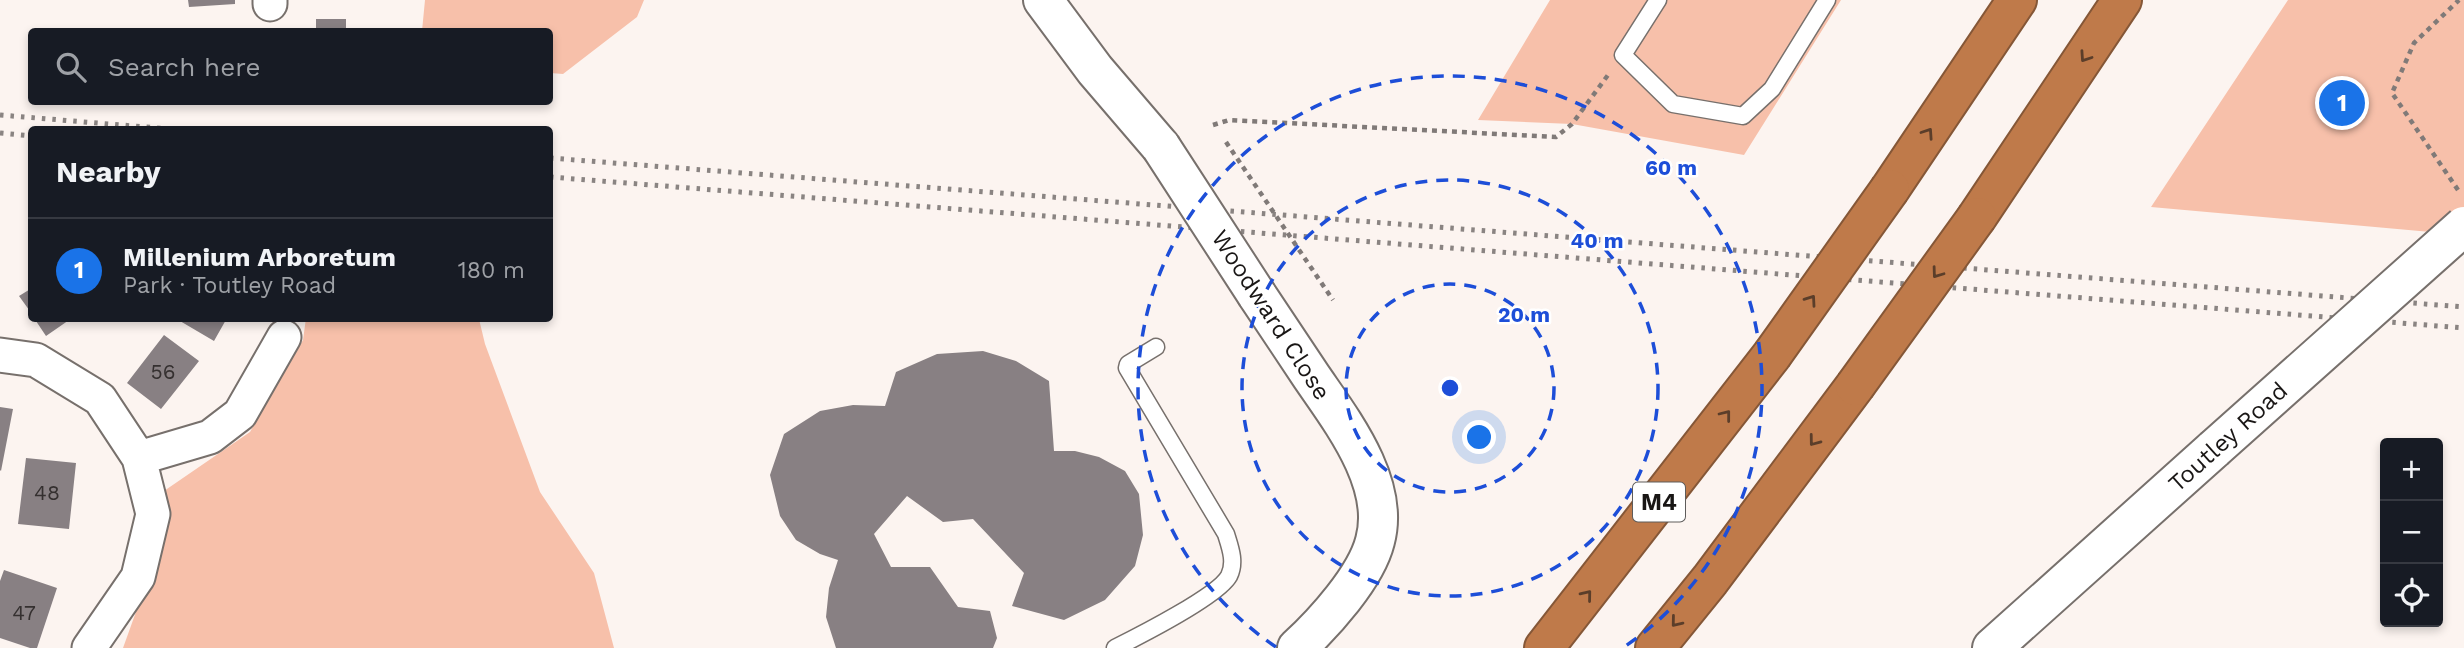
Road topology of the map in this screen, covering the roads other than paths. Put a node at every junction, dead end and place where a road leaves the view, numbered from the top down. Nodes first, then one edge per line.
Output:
1 (1043, 0) edge
2 (1658, 0) edge
3 (1827, 0) edge
4 (2017, 0) edge
5 (2122, 0) edge
6 (2464, 226) edge
7 (284, 337) dead end
8 (1156, 347) dead end
9 (0, 355) edge
10 (139, 458) junction
11 (89, 648) edge
12 (1115, 648) edge
13 (1297, 648) edge
14 (1544, 648) edge
15 (1654, 648) edge
16 (1992, 648) edge

1 - 13 street, Woodward Close, bridge
2 - 3 lane
14 -> 4 highway, M4, bridge
5 -> 15 highway, bridge
6 - 16 street, Toutley Road, bridge
7 - 10 street
8 - 12 lane
9 - 10 street
10 - 11 street

